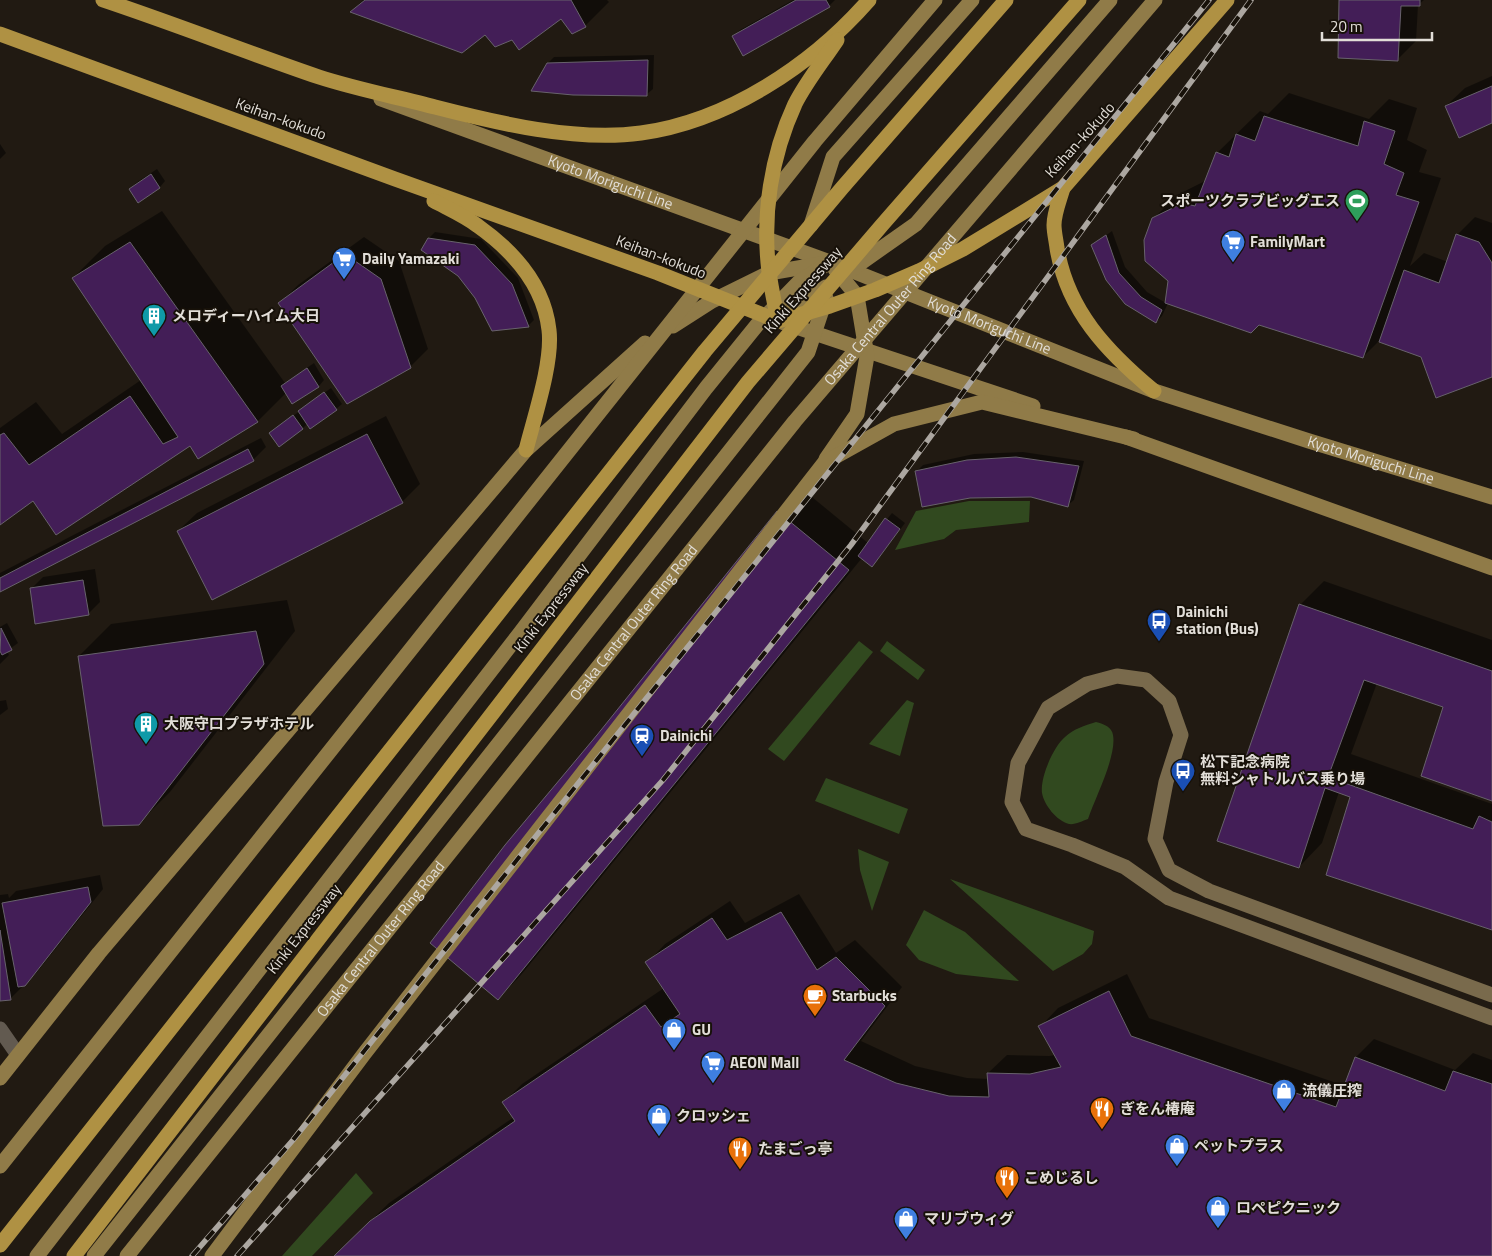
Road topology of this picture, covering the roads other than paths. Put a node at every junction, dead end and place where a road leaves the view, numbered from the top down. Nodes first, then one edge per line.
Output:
1 (103, 0) edge
2 (870, 0) edge
3 (935, 0) edge
4 (972, 0) edge
5 (1006, 0) edge
6 (1079, 0) edge
7 (1110, 0) edge
8 (1155, 0) edge
9 (1228, 0) edge
10 (848, 25) junction
11 (0, 34) edge
12 (320, 77) junction
13 (395, 179) junction
14 (1063, 188) junction
15 (766, 239) junction
16 (801, 252) junction
17 (830, 262) junction
18 (796, 268) junction
19 (769, 273) junction
20 (846, 273) junction
21 (886, 285) junction
22 (827, 286) junction
23 (787, 294) junction
24 (857, 296) junction
25 (719, 298) junction
26 (823, 308) junction
27 (773, 314) junction
28 (814, 333) junction
29 (866, 350) junction
30 (1154, 391) junction
31 (1134, 440) junction
32 (526, 450) junction
33 (824, 463) junction
34 (1492, 497) edge
35 (1492, 568) edge
36 (1492, 995) edge
37 (1492, 1018) edge
38 (0, 1028) edge
39 (18, 1055) junction
40 (0, 1078) edge
41 (0, 1166) edge
42 (0, 1245) edge
43 (37, 1256) edge
44 (74, 1256) edge
45 (94, 1256) edge
46 (126, 1256) edge
47 (212, 1256) edge

1 - 12 highway
2 - 10 highway
3 - 41 main road
4 - 16 main road
5 - 42 highway
6 - 44 highway, Kinki Expressway
7 - 20 main road
8 - 46 main road, Osaka Central Outer Ring Road
9 - 14 highway, Keihan-kokudo
10 - 12 highway
10 - 15 highway
11 - 13 highway, Keihan-kokudo
12 - 15 main road, Kyoto Moriguchi Line
13 - 25 highway, Keihan-kokudo
13 - 32 highway
14 - 21 highway, Keihan-kokudo
14 - 30 highway
15 - 16 main road, Kyoto Moriguchi Line
15 - 19 highway
16 - 17 main road, Kyoto Moriguchi Line
16 - 18 main road
17 - 18 main road
17 - 20 main road, Kyoto Moriguchi Line
17 - 22 main road
17 - 23 main road
18 - 19 main road
18 - 23 main road
19 - 25 main road
19 - 27 highway
20 - 21 main road, Kyoto Moriguchi Line
20 - 22 main road
20 - 24 main road
21 - 24 highway, Keihan-kokudo
21 - 30 main road, Kyoto Moriguchi Line
22 - 26 main road
22 - 27 main road
23 - 27 main road
24 - 26 highway, Keihan-kokudo
24 - 29 main road
25 - 27 highway, Keihan-kokudo
25 - 32 main road
26 - 27 highway, Keihan-kokudo
26 - 28 main road
27 - 28 main road
27 - 43 main road
28 - 29 main road
28 - 45 main road
29 - 31 main road
29 - 33 main road
30 - 34 main road, Kyoto Moriguchi Line
31 - 33 main road
31 - 35 main road
32 - 39 main road
33 - 47 main road
36 - 37 street
38 - 39 street
39 - 40 main road

